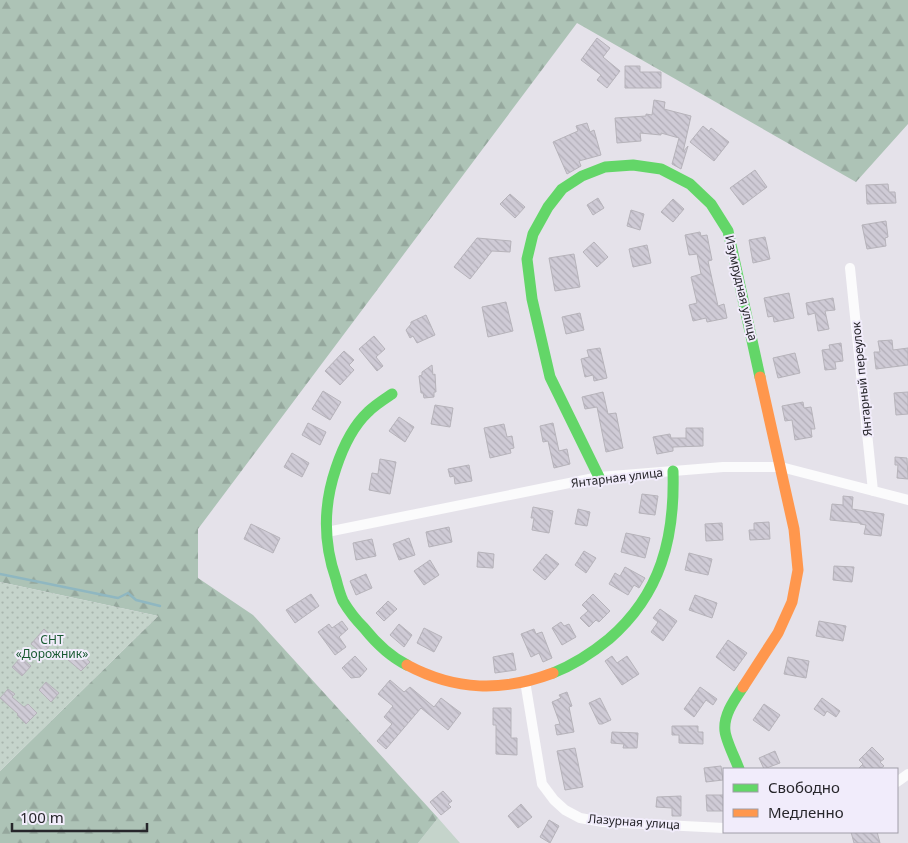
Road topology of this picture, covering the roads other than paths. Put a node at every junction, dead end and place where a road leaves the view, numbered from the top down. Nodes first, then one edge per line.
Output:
1 (850, 268) dead end
2 (392, 394) dead end
3 (780, 467) junction
4 (673, 471) junction
5 (598, 477) junction
6 (873, 491) junction
7 (908, 500) edge
8 (327, 532) junction
9 (525, 681) junction
10 (739, 768) edge
11 (723, 828) edge

1 - 6 street, Янтарный переулок
2 - 8 street
3 - 4 street, Янтарная улица
3 - 5 street, Изумрудная улица
3 - 6 street, Янтарная улица
3 - 10 street, Изумрудная улица
4 - 5 street, Янтарная улица
4 - 9 street
5 - 8 street, Янтарная улица
6 - 7 street, Янтарная улица
8 - 9 street
9 - 11 street, Лазурная улица

